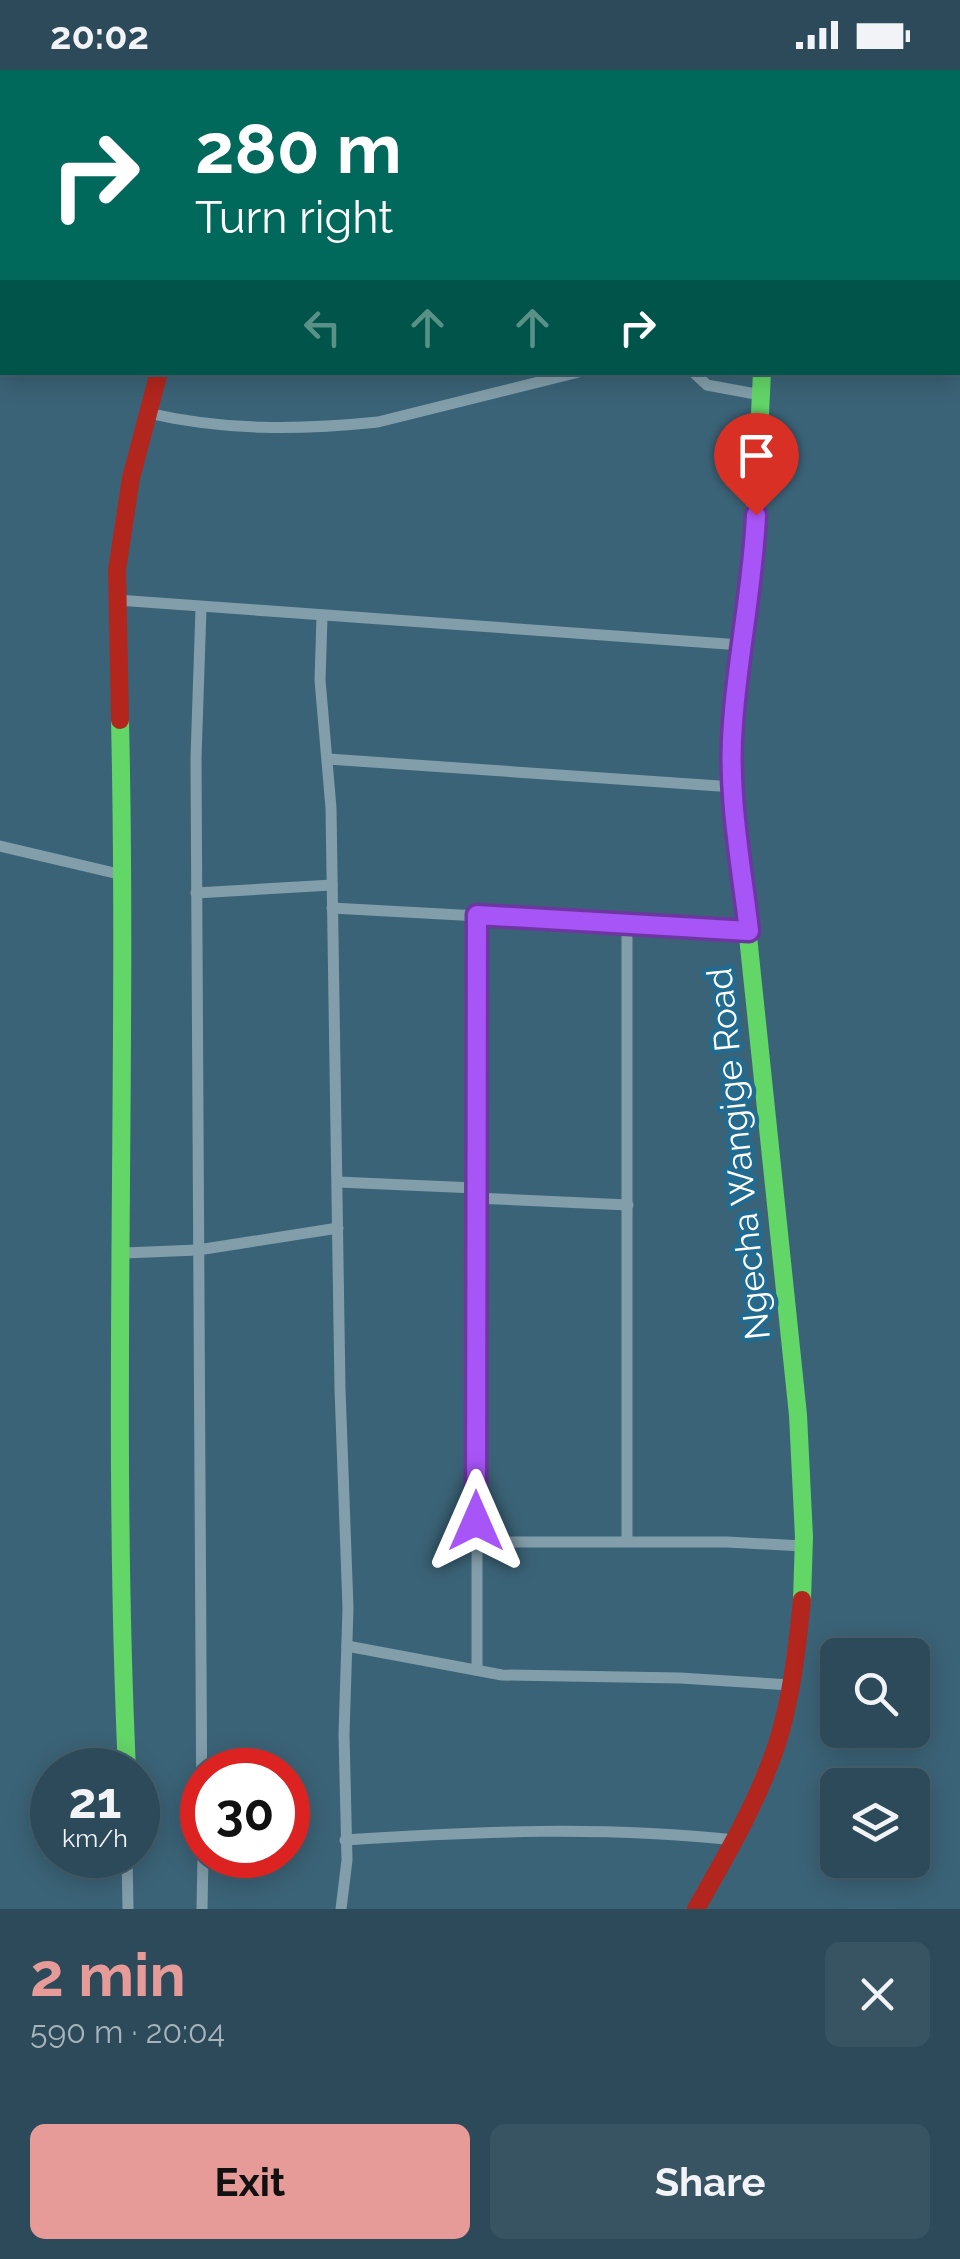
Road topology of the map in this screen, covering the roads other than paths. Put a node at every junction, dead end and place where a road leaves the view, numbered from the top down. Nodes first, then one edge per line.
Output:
1 (158, 375) edge
2 (567, 375) edge
3 (696, 375) edge
4 (762, 375) edge
5 (761, 395) junction
6 (148, 413) junction
7 (117, 600) junction
8 (200, 608) junction
9 (322, 617) junction
10 (741, 645) junction
11 (328, 759) junction
12 (734, 788) junction
13 (0, 846) edge
14 (123, 875) junction
15 (332, 885) junction
16 (196, 893) junction
17 (332, 908) junction
18 (477, 915) junction
19 (627, 924) junction
20 (749, 931) junction
21 (338, 1182) junction
22 (475, 1193) junction
23 (628, 1205) junction
24 (338, 1228) junction
25 (198, 1250) junction
26 (124, 1253) junction
27 (627, 1541) junction
28 (476, 1542) junction
29 (803, 1546) junction
30 (347, 1646) junction
31 (478, 1670) junction
32 (791, 1685) junction
33 (125, 1748) edge
34 (201, 1748) edge
35 (346, 1840) junction
36 (735, 1840) junction
37 (128, 1878) edge
38 (202, 1878) edge
39 (128, 1909) edge
40 (202, 1909) edge
41 (342, 1909) edge
42 (696, 1909) edge

1 - 6 street
2 - 6 street
3 - 5 street
4 - 5 street, Ngecha Wangige Road
5 - 10 street, Ngecha Wangige Road
6 - 7 street
7 - 8 street
7 - 14 street
8 - 9 street
8 - 16 street
9 - 10 street
9 - 11 street
10 - 12 street, Ngecha Wangige Road
11 - 12 street
11 - 15 street
12 - 20 street, Ngecha Wangige Road
13 - 14 street
14 - 26 street
15 - 16 street
15 - 17 street
16 - 25 street
17 - 18 street
17 - 21 street
18 - 19 street
18 - 22 street
19 - 20 street
19 - 23 street
20 - 29 street, Ngecha Wangige Road
21 - 22 street
21 - 24 street
22 - 23 street
22 - 28 street
23 - 27 street
24 - 25 street
24 - 30 street
25 - 26 street
25 - 34 street
26 - 33 street
27 - 28 street
27 - 29 street
28 - 31 street
29 - 32 street, Ngecha Wangige Road
30 - 31 street
30 - 35 street
31 - 32 street
32 - 36 street, Ngecha Wangige Road
35 - 36 street
35 - 41 street
36 - 42 street, Ngecha Wangige Road
37 - 39 street
38 - 40 street

